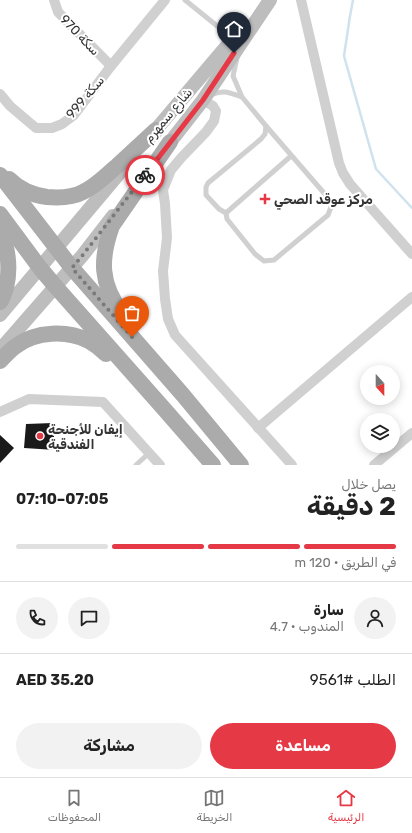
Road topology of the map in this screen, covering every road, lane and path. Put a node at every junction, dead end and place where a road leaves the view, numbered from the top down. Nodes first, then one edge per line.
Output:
1 (54, 0) edge
2 (165, 0) edge
3 (185, 0) edge
4 (265, 0) edge
5 (270, 0) edge
6 (301, 0) edge
7 (237, 41) junction
8 (111, 66) junction
9 (0, 94) edge
10 (242, 97) junction
11 (203, 100) junction
12 (266, 126) junction
13 (156, 130) junction
14 (170, 142) junction
15 (292, 156) junction
16 (0, 169) edge
17 (0, 175) edge
18 (226, 213) junction
19 (0, 214) edge
20 (0, 229) edge
21 (56, 248) junction
22 (412, 254) edge
23 (40, 268) junction
24 (72, 268) junction
25 (56, 287) junction
26 (412, 296) edge
27 (0, 302) edge
28 (0, 315) edge
29 (0, 350) edge
30 (0, 361) edge
31 (183, 395) junction
32 (165, 410) junction
33 (0, 412) edge
34 (258, 428) junction
35 (412, 433) edge
36 (149, 453) junction
37 (136, 465) edge
38 (160, 465) edge
39 (213, 465) edge
40 (241, 465) edge
41 (292, 465) edge
42 (374, 465) edge

1 - 8 street, سكة 970
2 - 8 street, سكة 999
3 - 7 lane
4 - 7 street, شارع سمهرم
5 - 7 street, شارع سمهرم
6 - 22 street
7 - 10 lane
7 - 11 street, شارع سمهرم
7 - 13 street, شارع سمهرم
8 - 9 street, سكة 999
10 - 11 lane
10 - 12 lane
11 - 14 street, شارع سمهرم
11 - 34 street
12 - 15 lane
12 - 18 lane
13 - 16 main road
13 - 21 street, شارع سمهرم
14 - 24 street, شارع سمهرم
14 - 31 main road
15 - 18 lane
15 - 18 lane
17 - 21 main road
19 - 23 main road
20 - 27 main road
21 - 23 street, شارع سمهرم
21 - 24 main road
23 - 25 main road
23 - 28 street, شارع سمهرم
24 - 25 street, شارع سمهرم
24 - 31 main road
25 - 29 street, شارع سمهرم
25 - 32 main road
26 - 34 street
30 - 32 main road
31 - 40 main road
32 - 39 main road
33 - 36 street
34 - 41 street
35 - 42 street
36 - 37 lane
36 - 38 street

